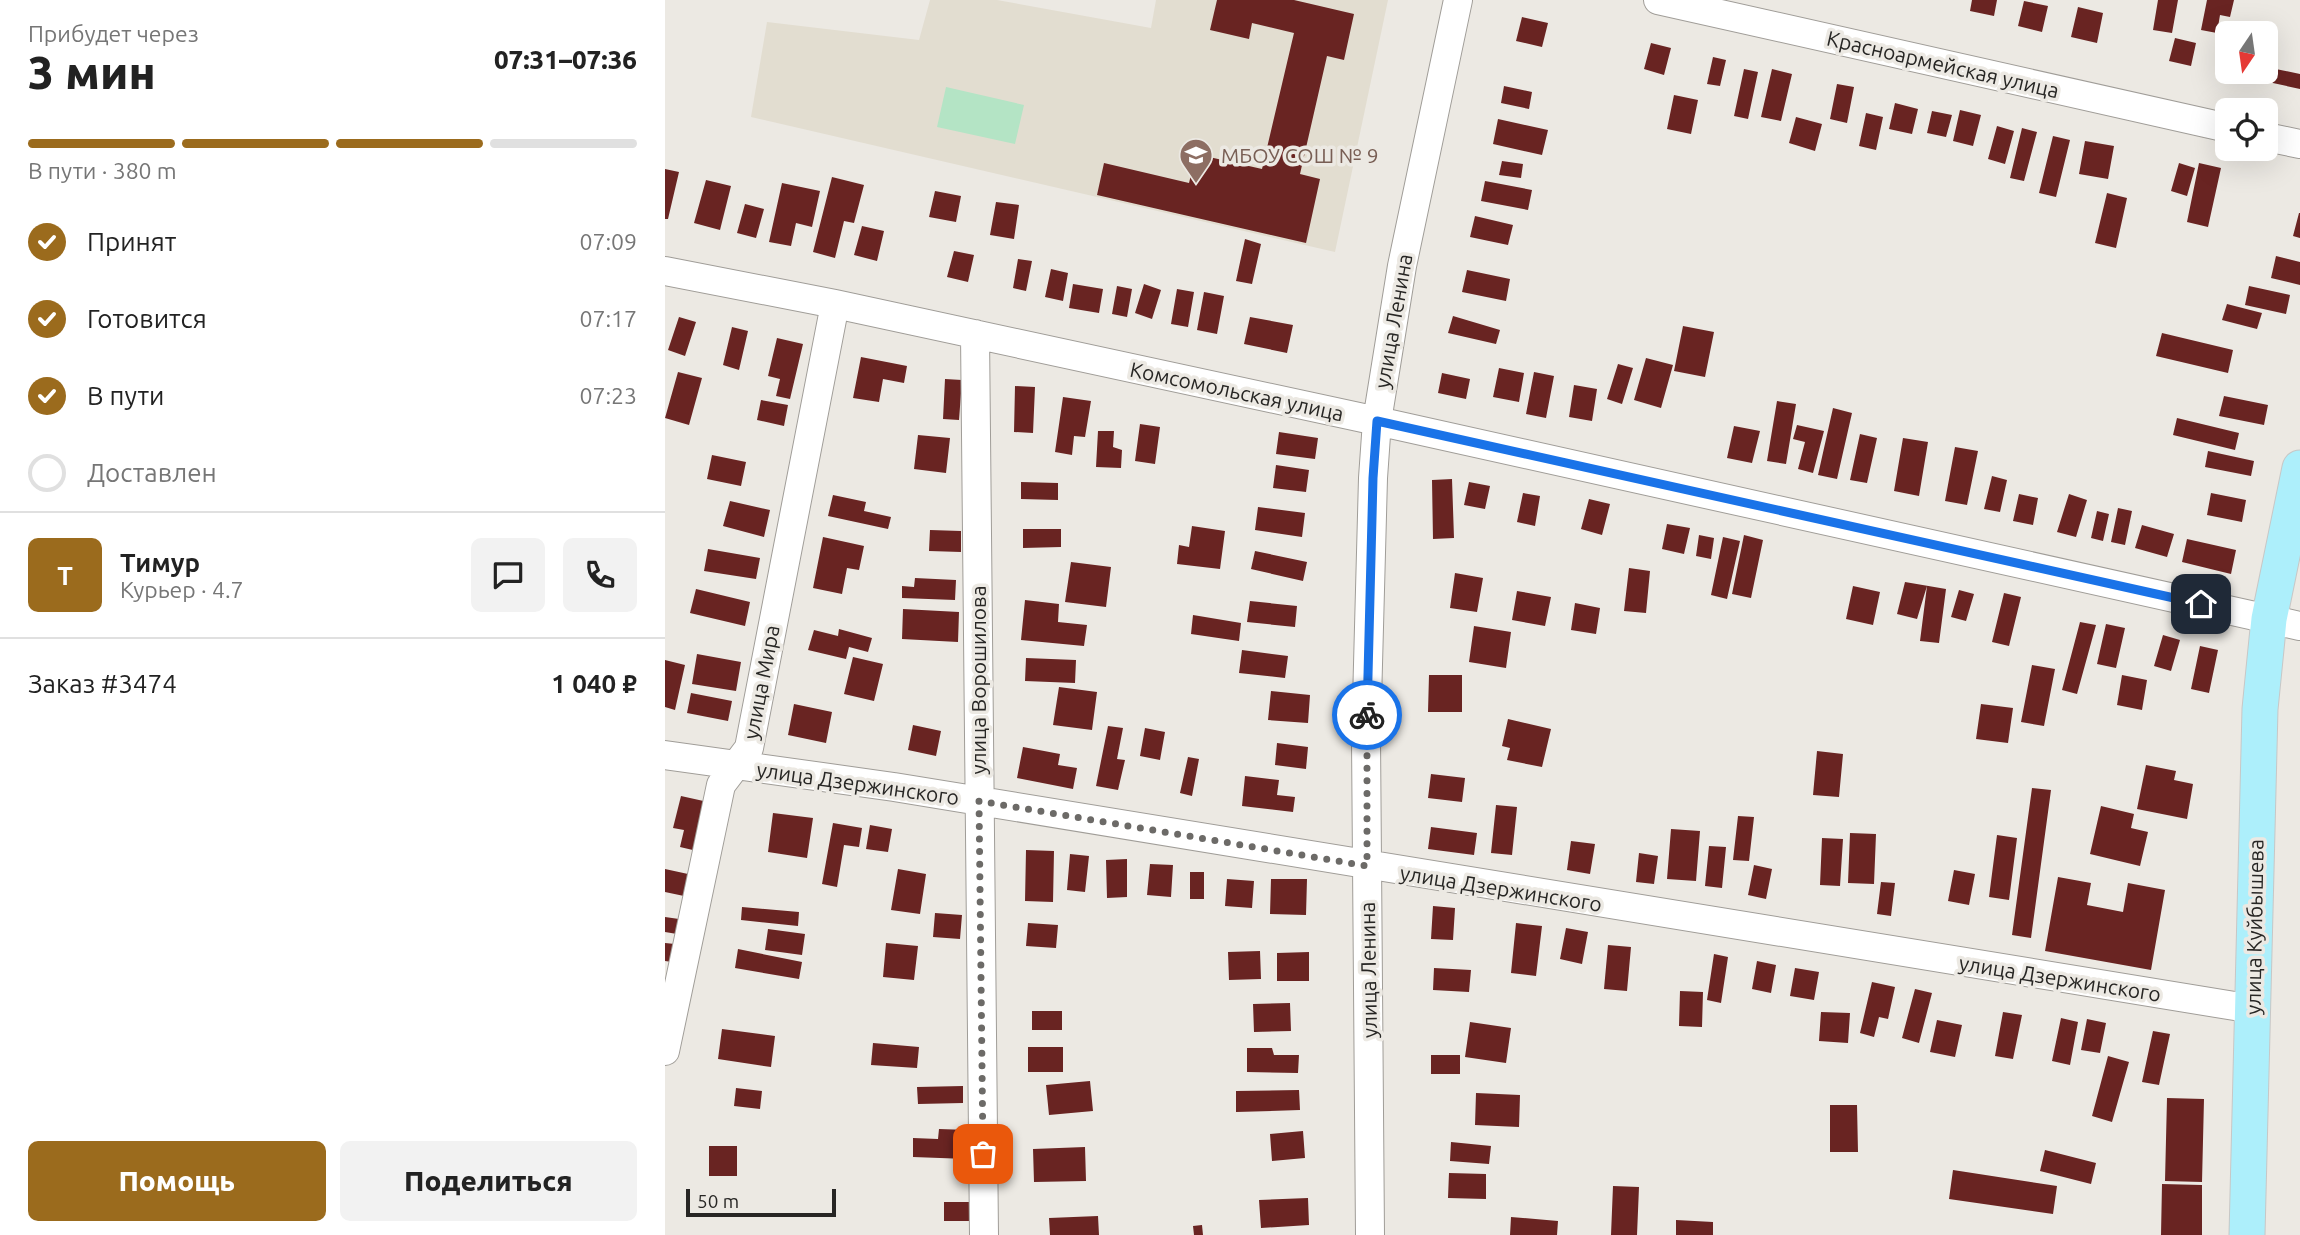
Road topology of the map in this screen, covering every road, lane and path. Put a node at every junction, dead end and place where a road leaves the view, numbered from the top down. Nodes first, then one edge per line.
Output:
1 (1458, 0) edge
2 (1658, 0) edge
3 (2215, 125) edge
4 (2278, 139) edge
5 (2300, 144) edge
6 (665, 271) edge
7 (835, 304) junction
8 (975, 334) junction
9 (1377, 421) junction
10 (2300, 468) edge
11 (2284, 622) edge
12 (665, 755) edge
13 (736, 766) junction
14 (979, 801) junction
15 (1367, 866) junction
16 (2253, 1009) junction
17 (665, 1051) edge
18 (984, 1235) edge
19 (1370, 1235) edge
20 (2247, 1235) edge

1 - 9 street, улица Ленина
2 - 3 street, Красноармейская улица
4 - 5 street
6 - 7 street, Комсомольская улица
7 - 8 street, Комсомольская улица
7 - 13 street, улица Мира
8 - 9 street, Комсомольская улица
8 - 14 street, улица Ворошилова
9 - 11 street, Комсомольская улица
9 - 15 street, улица Ленина
10 - 11 main road, улица Куйбышева
11 - 16 main road, улица Куйбышева
12 - 13 street, улица Дзержинского
13 - 14 street, улица Дзержинского
13 - 17 street, улица Мира
14 - 15 street, улица Дзержинского
14 - 18 street, улица Ворошилова
15 - 16 street, улица Дзержинского
15 - 19 street, улица Ленина
16 - 20 main road, улица Куйбышева

